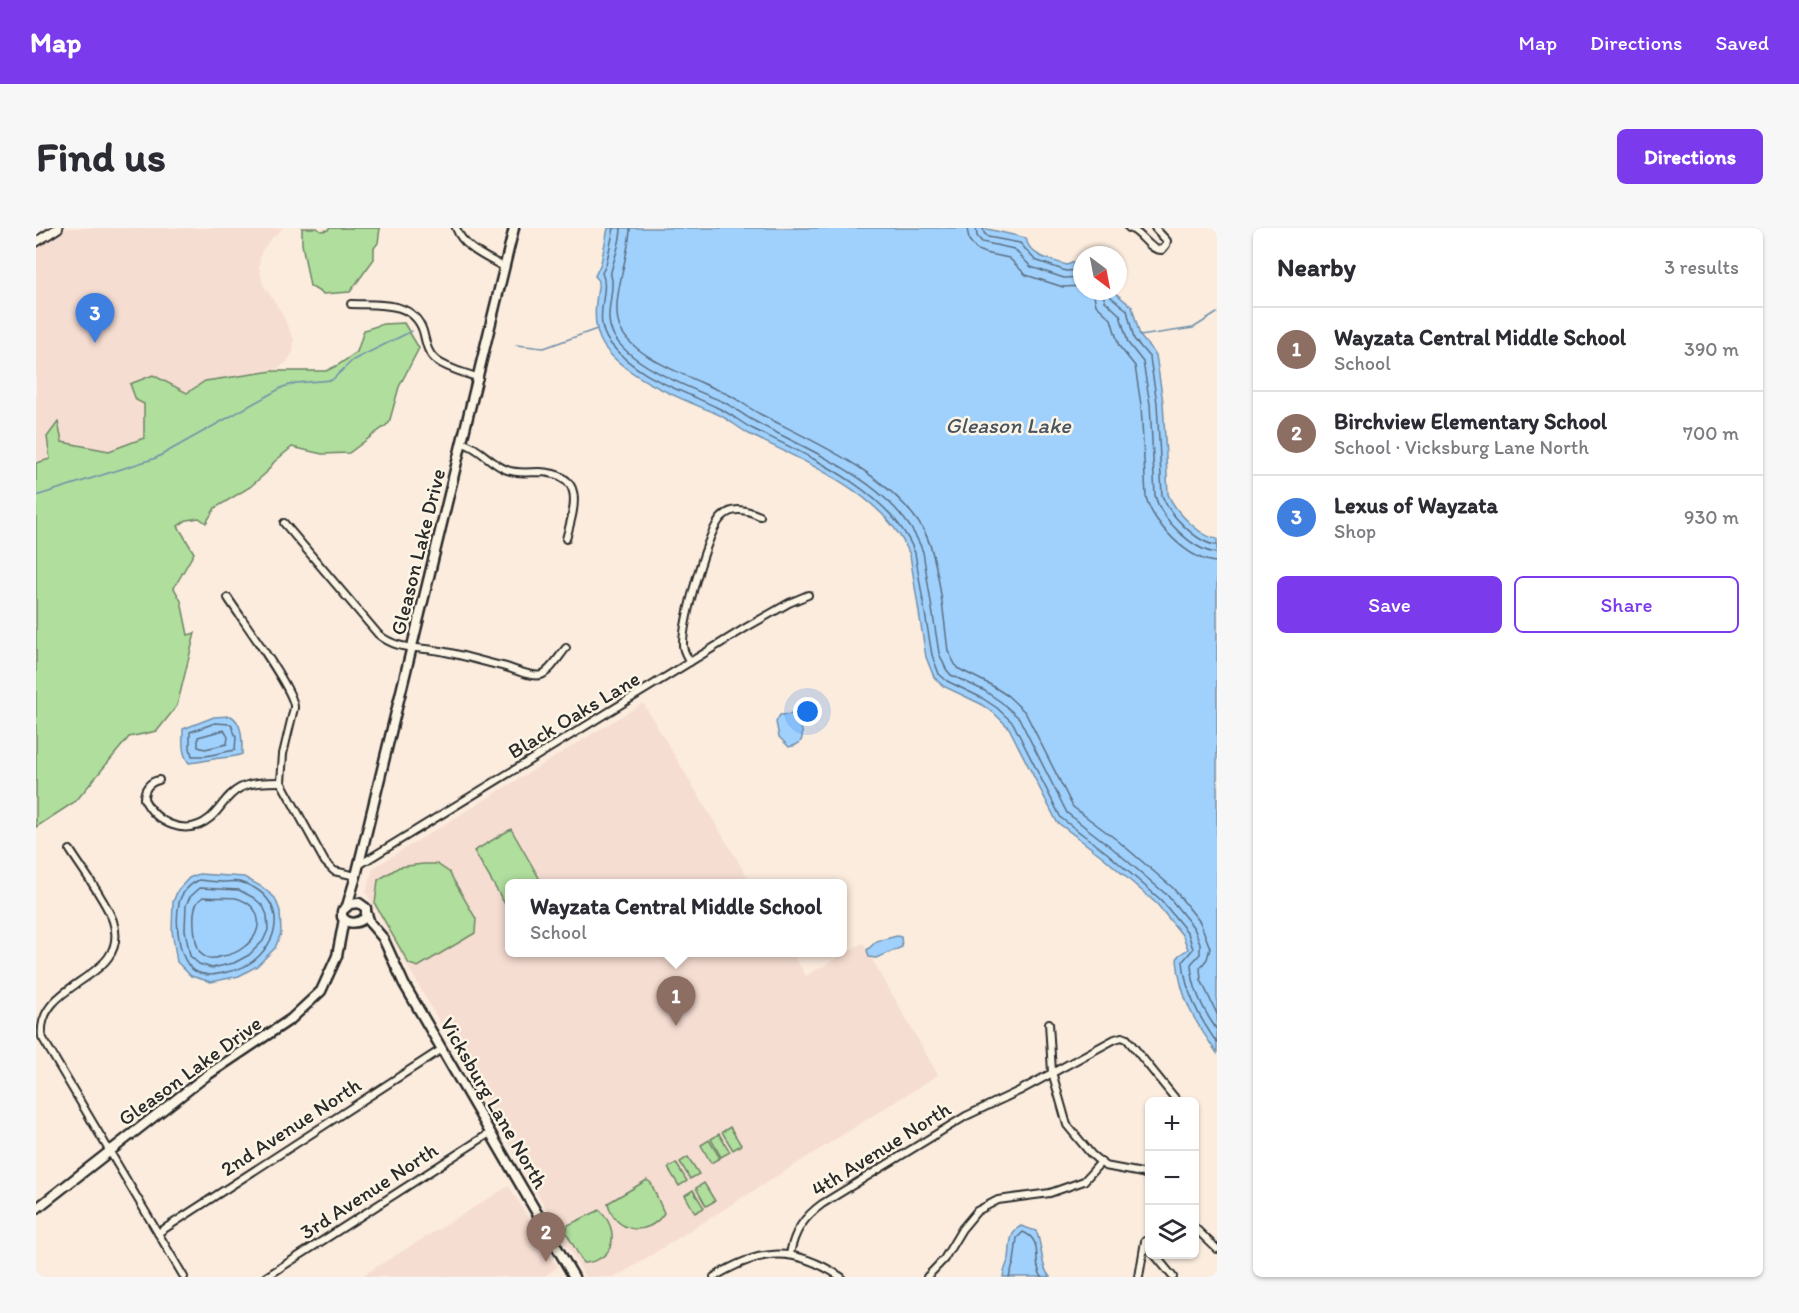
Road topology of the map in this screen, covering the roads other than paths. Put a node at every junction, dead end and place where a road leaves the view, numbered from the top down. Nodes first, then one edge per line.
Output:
1 (58, 228) edge
2 (456, 228) edge
3 (514, 228) edge
4 (1130, 228) edge
5 (1155, 228) edge
6 (36, 242) edge
7 (506, 268) junction
8 (351, 304) dead end
9 (479, 378) junction
10 (463, 443) junction
11 (760, 516) dead end
12 (284, 523) dead end
13 (566, 539) dead end
14 (808, 595) dead end
15 (228, 598) dead end
16 (566, 648) dead end
17 (412, 649) junction
18 (690, 662) junction
19 (159, 780) dead end
20 (281, 783) junction
21 (70, 850) dead end
22 (358, 866) junction
23 (355, 880) junction
24 (358, 903) junction
25 (347, 906) junction
26 (364, 918) junction
27 (347, 921) junction
28 (1049, 1023) dead end
29 (39, 1035) edge
30 (442, 1049) junction
31 (1053, 1072) junction
32 (1175, 1097) edge
33 (490, 1133) junction
34 (109, 1152) junction
35 (1101, 1162) junction
36 (1145, 1174) edge
37 (36, 1209) edge
38 (1199, 1232) edge
39 (158, 1233) junction
40 (1145, 1241) edge
41 (1217, 1249) edge
42 (790, 1254) junction
43 (1158, 1259) edge
44 (184, 1277) edge
45 (266, 1277) edge
46 (574, 1277) edge
47 (714, 1277) edge
48 (841, 1277) edge
49 (927, 1277) edge
50 (1139, 1277) edge
51 (1173, 1277) edge

1 - 6 street
2 - 7 street
3 - 7 main road, Gleason Lake Drive
4 - 5 street
7 - 9 main road, Gleason Lake Drive
8 - 9 street
9 - 10 main road, Gleason Lake Drive
10 - 13 street
10 - 17 main road, Gleason Lake Drive
11 - 18 street
12 - 17 street
14 - 18 street, Black Oaks Lane
15 - 20 street
16 - 17 street
17 - 22 main road, Gleason Lake Drive
18 - 22 street, Black Oaks Lane
19 - 20 street
20 - 23 street
21 - 29 street
22 - 23 main road, Gleason Lake Drive
23 - 24 main road, Gleason Lake Drive
23 - 25 main road, Gleason Lake Drive
24 - 25 main road
24 - 26 main road, Vicksburg Lane North
25 - 27 main road, Gleason Lake Drive
26 - 27 main road
26 - 30 main road, Vicksburg Lane North
27 - 34 main road, Gleason Lake Drive
28 - 31 street
29 - 34 street
30 - 33 main road, Vicksburg Lane North
30 - 39 street, 2nd Avenue North
31 - 32 street, 4th Avenue North
31 - 35 street
31 - 42 street, 4th Avenue North
33 - 45 street, 3rd Avenue North
33 - 46 main road, Vicksburg Lane North
34 - 37 main road, Gleason Lake Drive
34 - 39 street
35 - 36 street
35 - 49 street
38 - 41 street
39 - 44 street
40 - 50 street
42 - 47 street
42 - 48 street
43 - 51 street

